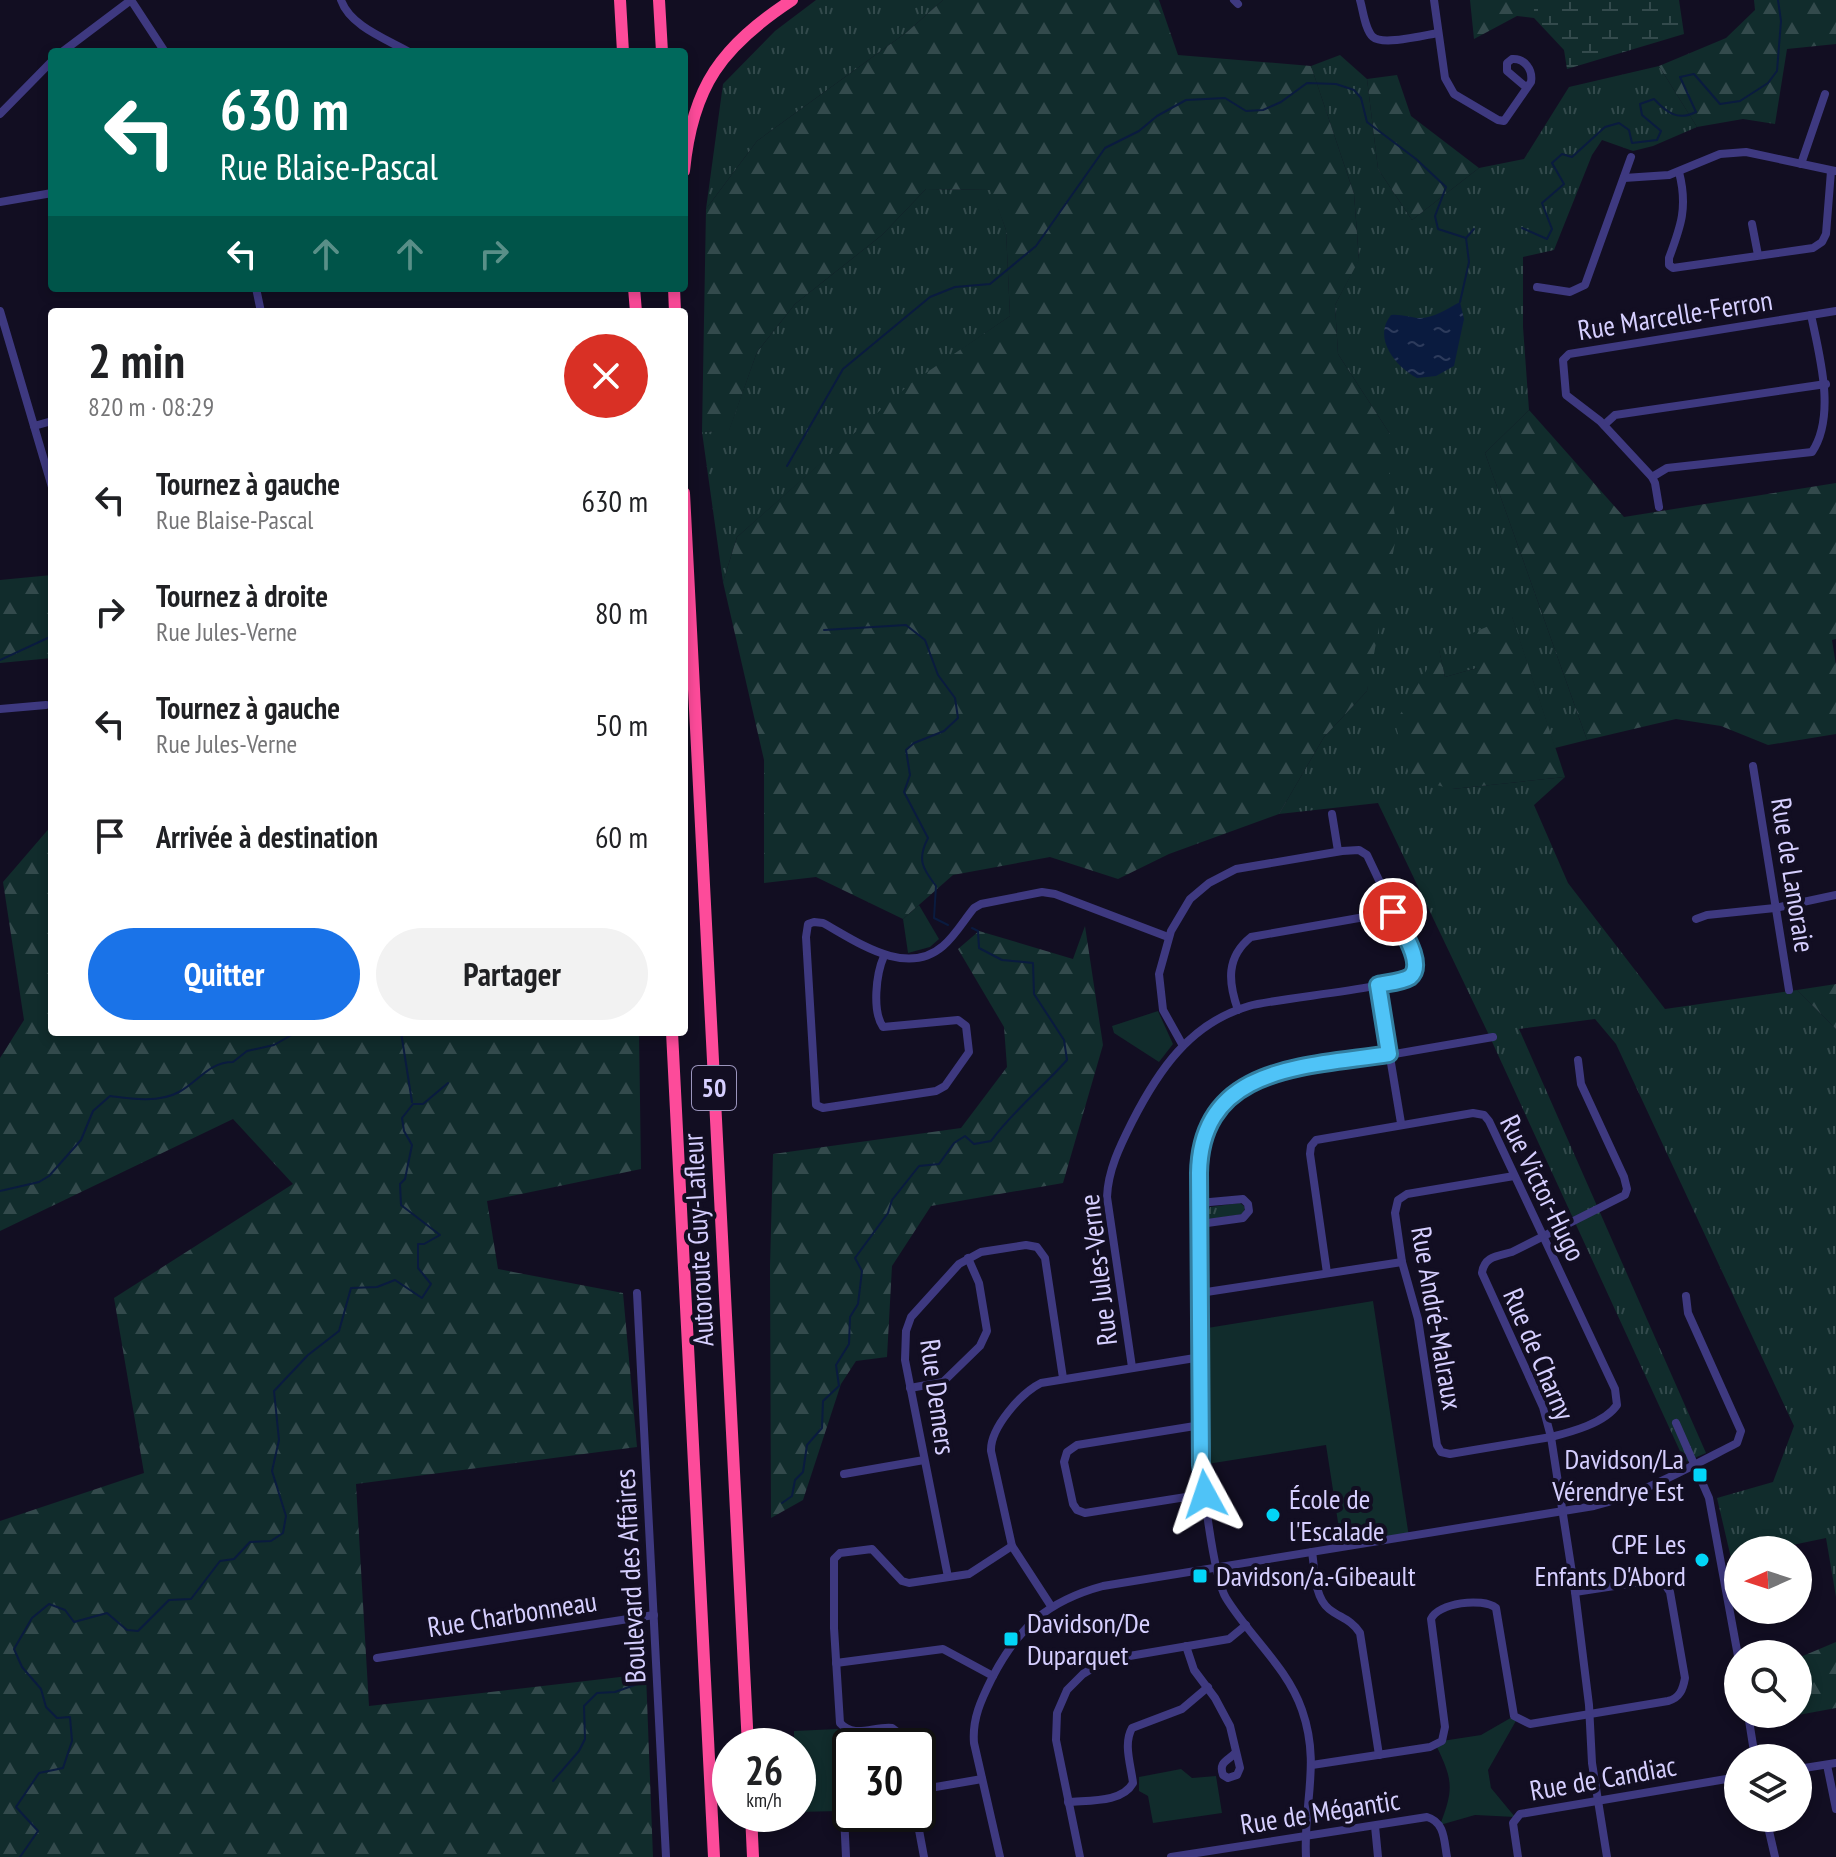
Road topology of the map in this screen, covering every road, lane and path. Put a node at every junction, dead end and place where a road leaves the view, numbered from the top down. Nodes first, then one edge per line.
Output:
1 (131, 0) edge
2 (341, 0) edge
3 (620, 0) edge
4 (659, 0) edge
5 (792, 0) edge
6 (1360, 0) edge
7 (1434, 0) edge
8 (1438, 33) junction
9 (67, 48) edge
10 (162, 48) edge
11 (402, 48) edge
12 (623, 48) edge
13 (662, 48) edge
14 (48, 65) edge
15 (1527, 88) dead end
16 (1825, 94) dead end
17 (0, 114) edge
18 (688, 149) edge
19 (1631, 157) dead end
20 (1801, 164) junction
21 (1833, 171) edge
22 (1679, 172) junction
23 (1624, 178) junction
24 (48, 194) edge
25 (0, 202) edge
26 (1752, 224) dead end
27 (1758, 255) junction
28 (1537, 287) dead end
29 (0, 311) edge
30 (1836, 311) edge
31 (1811, 315) junction
32 (1826, 384) junction
33 (48, 422) edge
34 (1604, 425) junction
35 (34, 426) junction
36 (48, 473) edge
37 (1652, 477) junction
38 (1659, 507) dead end
39 (688, 571) edge
40 (46, 705) dead end
41 (0, 709) edge
42 (1753, 766) dead end
43 (1332, 814) dead end
44 (1338, 851) junction
45 (1836, 895) edge
46 (1775, 908) junction
47 (1393, 912) junction
48 (1696, 919) dead end
49 (1168, 937) junction
50 (884, 956) junction
51 (1378, 985) junction
52 (1789, 990) dead end
53 (1238, 1010) junction
54 (672, 1036) edge
55 (1493, 1037) dead end
56 (1182, 1044) junction
57 (1389, 1054) junction
58 (1578, 1060) dead end
59 (1401, 1123) junction
60 (1514, 1176) junction
61 (1199, 1203) junction
62 (1200, 1224) junction
63 (1543, 1237) junction
64 (968, 1258) junction
65 (1402, 1262) junction
66 (1327, 1273) junction
67 (637, 1293) dead end
68 (1200, 1293) junction
69 (1686, 1296) dead end
70 (1201, 1357) junction
71 (1132, 1367) junction
72 (1063, 1378) junction
73 (910, 1388) junction
74 (1676, 1423) dead end
75 (1201, 1425) junction
76 (1551, 1437) junction
77 (924, 1460) junction
78 (1695, 1465) junction
79 (844, 1474) dead end
80 (1205, 1494) junction
81 (1564, 1512) junction
82 (1012, 1546) junction
83 (1312, 1552) junction
84 (1217, 1567) junction
85 (948, 1577) junction
86 (1575, 1592) junction
87 (1051, 1606) junction
88 (654, 1615) junction
89 (1246, 1625) junction
90 (1735, 1640) edge
91 (1186, 1646) junction
92 (377, 1658) dead end
93 (836, 1663) junction
94 (993, 1676) junction
95 (1208, 1687) junction
96 (1589, 1715) junction
97 (747, 1728) edge
98 (846, 1728) edge
99 (1236, 1752) dead end
100 (1379, 1755) junction
101 (1831, 1764) edge
102 (1312, 1765) junction
103 (982, 1779) junction
104 (1724, 1779) edge
105 (936, 1787) edge
106 (1598, 1800) junction
107 (1068, 1802) junction
108 (1836, 1809) edge
109 (1375, 1826) junction
110 (752, 1832) edge
111 (845, 1832) edge
112 (919, 1832) edge
113 (1769, 1832) edge
114 (1306, 1835) junction
115 (1223, 1854) edge
116 (666, 1857) edge
117 (712, 1857) edge
118 (755, 1857) edge
119 (846, 1857) edge
120 (924, 1857) edge
121 (1000, 1857) edge
122 (1080, 1857) edge
123 (1171, 1857) edge
124 (1306, 1857) edge
125 (1378, 1857) edge
126 (1447, 1857) edge
127 (1518, 1857) edge
128 (1607, 1857) edge
129 (1775, 1857) edge

1 - 9 street
1 - 10 street
2 - 11 street
3 - 12 highway
4 - 13 highway
5 - 18 highway
6 - 8 street
7 - 8 street
8 - 15 street
14 - 17 street
16 - 20 street
19 - 23 street
20 - 21 street
20 - 22 street
21 - 27 street
22 - 23 street
22 - 27 street
23 - 28 street
24 - 25 street
26 - 27 street
29 - 35 street
30 - 31 street, Rue Marcelle-Ferron
31 - 32 street
31 - 34 street, Rue Marcelle-Ferron
32 - 34 street
32 - 37 street
33 - 35 street
34 - 37 street, Rue Marcelle-Ferron
35 - 36 street
37 - 38 street, Rue Marcelle-Ferron
39 - 97 highway, Autoroute Guy-Lafleur / 50
40 - 41 street
42 - 46 street, Rue de Lanoraie
43 - 44 street
44 - 47 street, Rue Jules-Verne
44 - 49 street
45 - 46 street
46 - 48 street
46 - 52 street, Rue de Lanoraie
47 - 51 street, Rue Jules-Verne
47 - 53 street
49 - 50 street
49 - 56 street
50 - 50 street
51 - 53 street, Rue Jules-Verne
51 - 57 street
53 - 56 street, Rue Jules-Verne
54 - 117 highway, Autoroute Guy-Lafleur / 50
55 - 57 street
56 - 71 street, Rue Jules-Verne
57 - 59 street
57 - 61 street
58 - 63 street, Rue de Charny
59 - 60 street, Rue Victor-Hugo
59 - 66 street, Rue Victor-Hugo
60 - 63 street, Rue Victor-Hugo
60 - 65 street, Rue André-Malraux
61 - 62 street
61 - 62 street
62 - 68 street
63 - 76 street, Rue de Charny
63 - 76 street, Rue Victor-Hugo
64 - 72 street, Rue Demers
64 - 73 street, Rue Demers
64 - 73 street
65 - 66 street
65 - 76 street, Rue André-Malraux
66 - 68 street
67 - 88 street, Boulevard des Affaires
68 - 70 street
69 - 78 street
70 - 71 street
70 - 75 street
71 - 72 street
72 - 82 street
73 - 77 street, Rue Demers
74 - 78 street
75 - 80 street
75 - 80 street
76 - 81 street, Rue de Charny
77 - 79 street
77 - 85 street, Rue Demers
78 - 81 street
78 - 90 street
80 - 84 street
81 - 83 street
81 - 86 street, Rue de Charny
82 - 85 street
82 - 87 street
83 - 84 street
83 - 100 street
84 - 87 street
84 - 89 street
85 - 93 street
86 - 96 street, Rue de Charny
86 - 96 street
87 - 94 street
88 - 92 street, Rue Charbonneau
88 - 116 street, Boulevard des Affaires
89 - 91 street
89 - 102 street
91 - 95 street
91 - 107 street
93 - 94 street
93 - 98 street
94 - 103 street
95 - 99 street
95 - 107 street
96 - 100 street
96 - 106 street, Rue de Charny
100 - 102 street
101 - 108 street
102 - 114 street
103 - 105 street
103 - 121 street
104 - 106 street, Rue de Candiac
106 - 127 street, Rue de Candiac
106 - 128 street, Rue de Charny
107 - 122 street
109 - 114 street, Rue de Mégantic
109 - 125 street
109 - 126 street, Rue de Mégantic
110 - 118 highway
111 - 119 street
112 - 120 street
113 - 129 street
114 - 115 street, Rue de Mégantic
114 - 124 street
115 - 123 street, Rue de Mégantic

